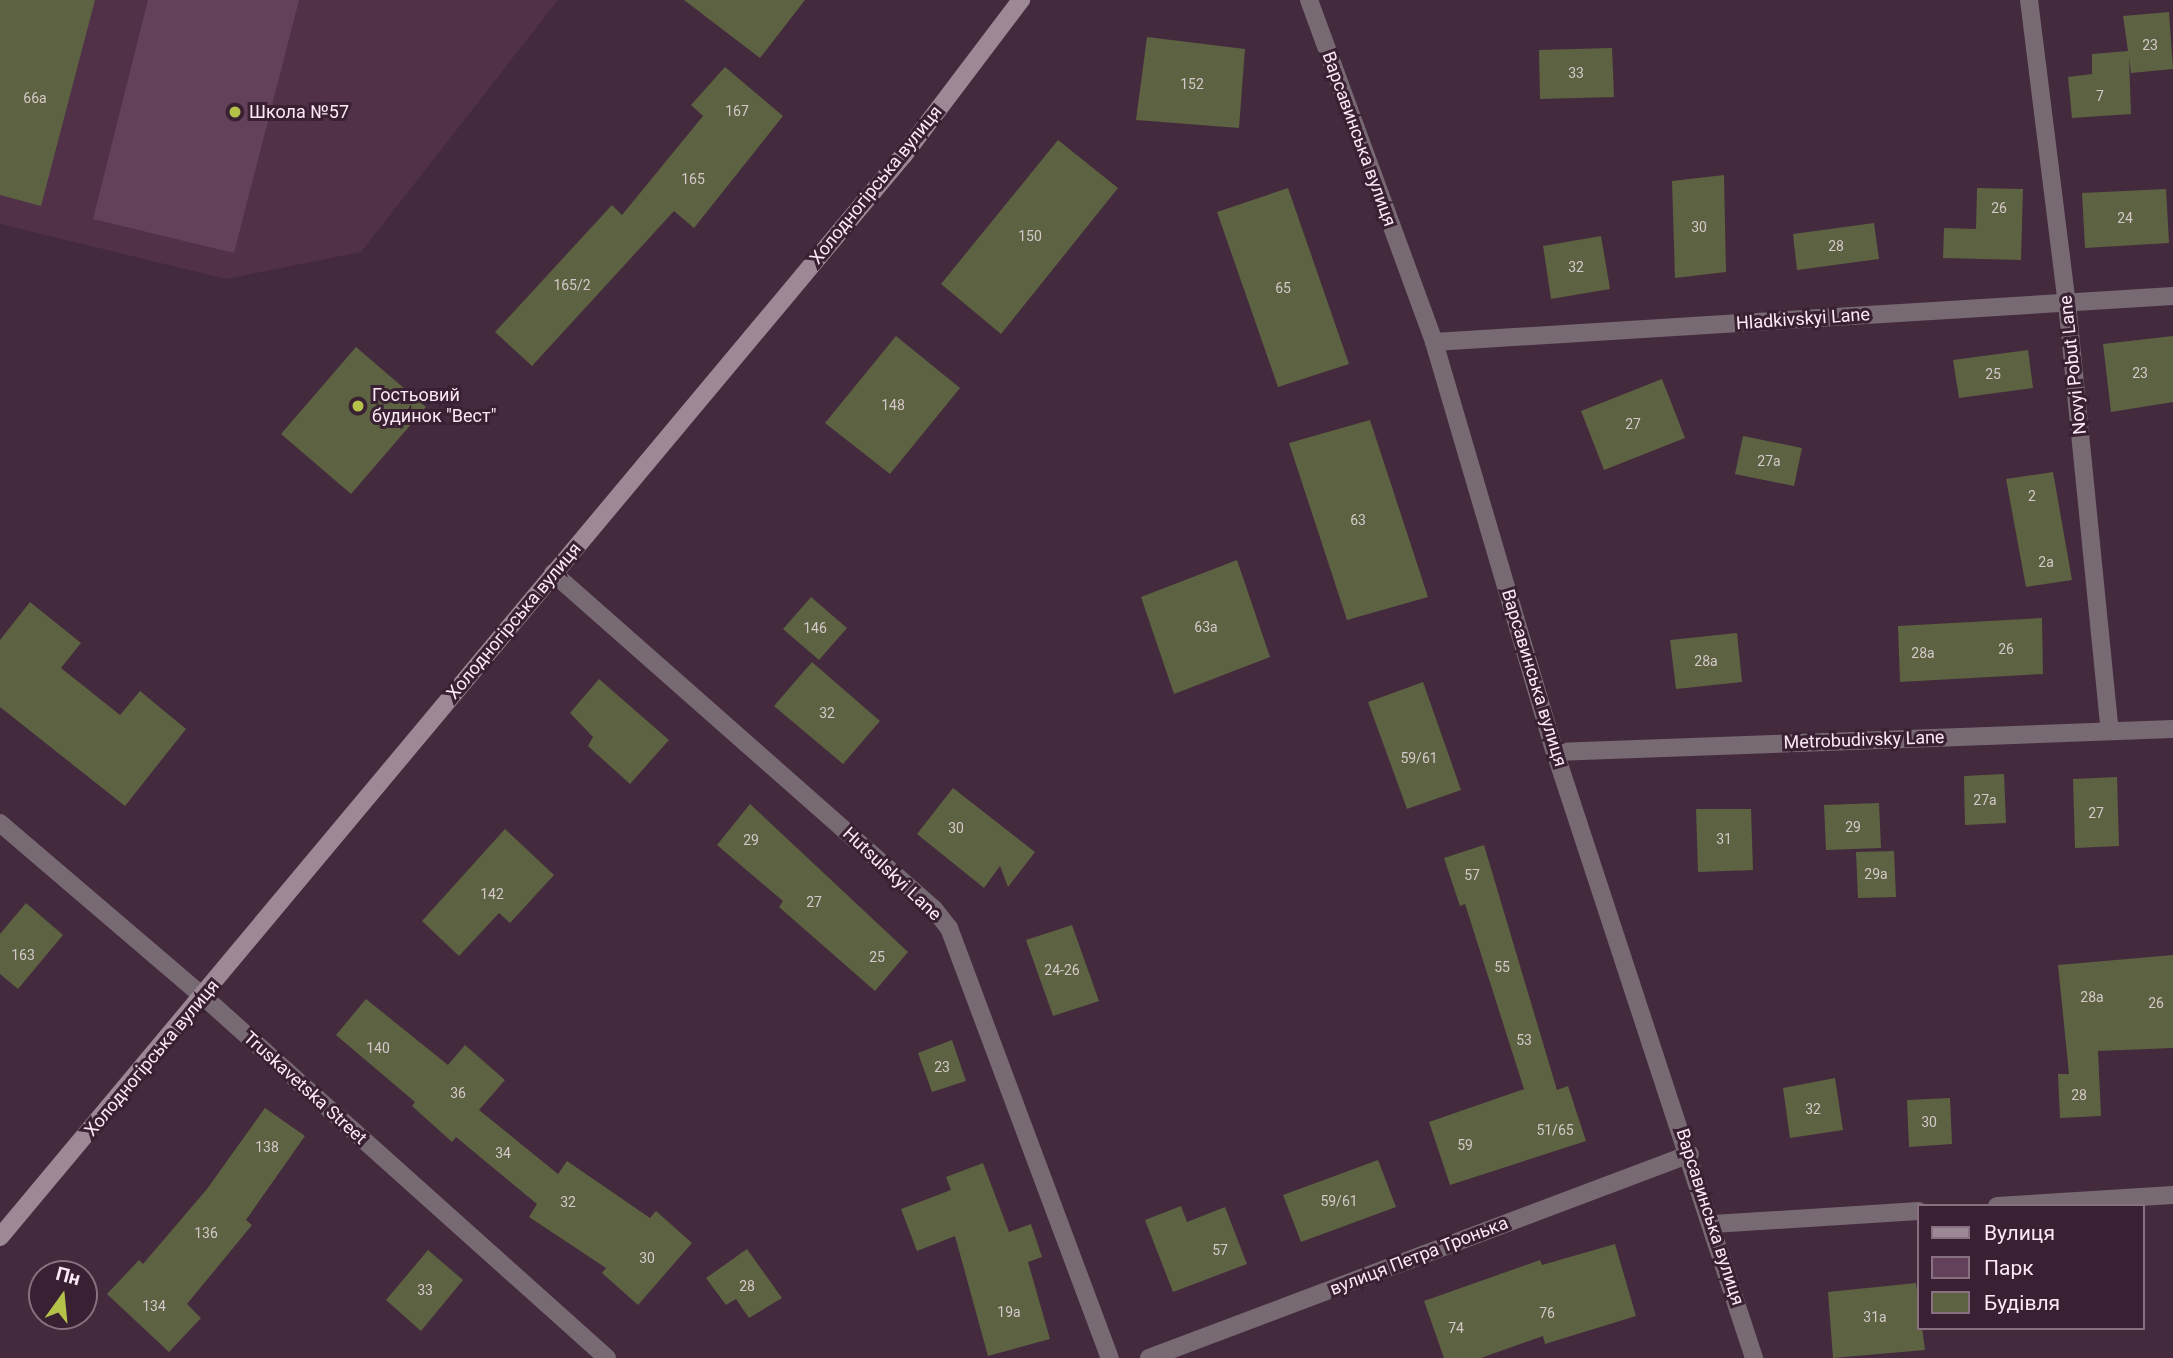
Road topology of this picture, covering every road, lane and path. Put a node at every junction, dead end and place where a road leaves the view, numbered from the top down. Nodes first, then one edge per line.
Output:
1 (1021, 0) edge
2 (1308, 0) edge
3 (2029, 0) edge
4 (2173, 296) edge
5 (2067, 303) junction
6 (1434, 342) junction
7 (553, 573) junction
8 (2173, 729) edge
9 (2110, 731) junction
10 (1556, 752) junction
11 (0, 823) edge
12 (204, 997) junction
13 (1690, 1154) junction
14 (2173, 1195) edge
15 (2029, 1204) edge
16 (1918, 1211) edge
17 (1713, 1224) junction
18 (0, 1237) edge
19 (607, 1358) edge
20 (1110, 1358) edge
21 (1149, 1358) edge
22 (1754, 1358) edge

1 - 7 main road, Холодногірська вулиця
2 - 6 street, Варсавинська вулиця
3 - 5 street, Novyi Pobut Lane
4 - 5 street, Hladkivskyi Lane
5 - 6 street, Hladkivskyi Lane
5 - 9 street, Novyi Pobut Lane
6 - 10 street, Варсавинська вулиця
7 - 12 main road, Холодногірська вулиця
7 - 20 street, Hutsulskyi Lane
8 - 9 street, Metrobudivsky Lane
9 - 10 street, Metrobudivsky Lane
10 - 13 street, Варсавинська вулиця
11 - 12 street, Truskavetska Street
12 - 18 main road, Холодногірська вулиця
12 - 19 street, Truskavetska Street
13 - 17 street, Варсавинська вулиця
13 - 21 street, вулиця Петра Тронька
14 - 15 street
16 - 17 street
17 - 22 street, Варсавинська вулиця

